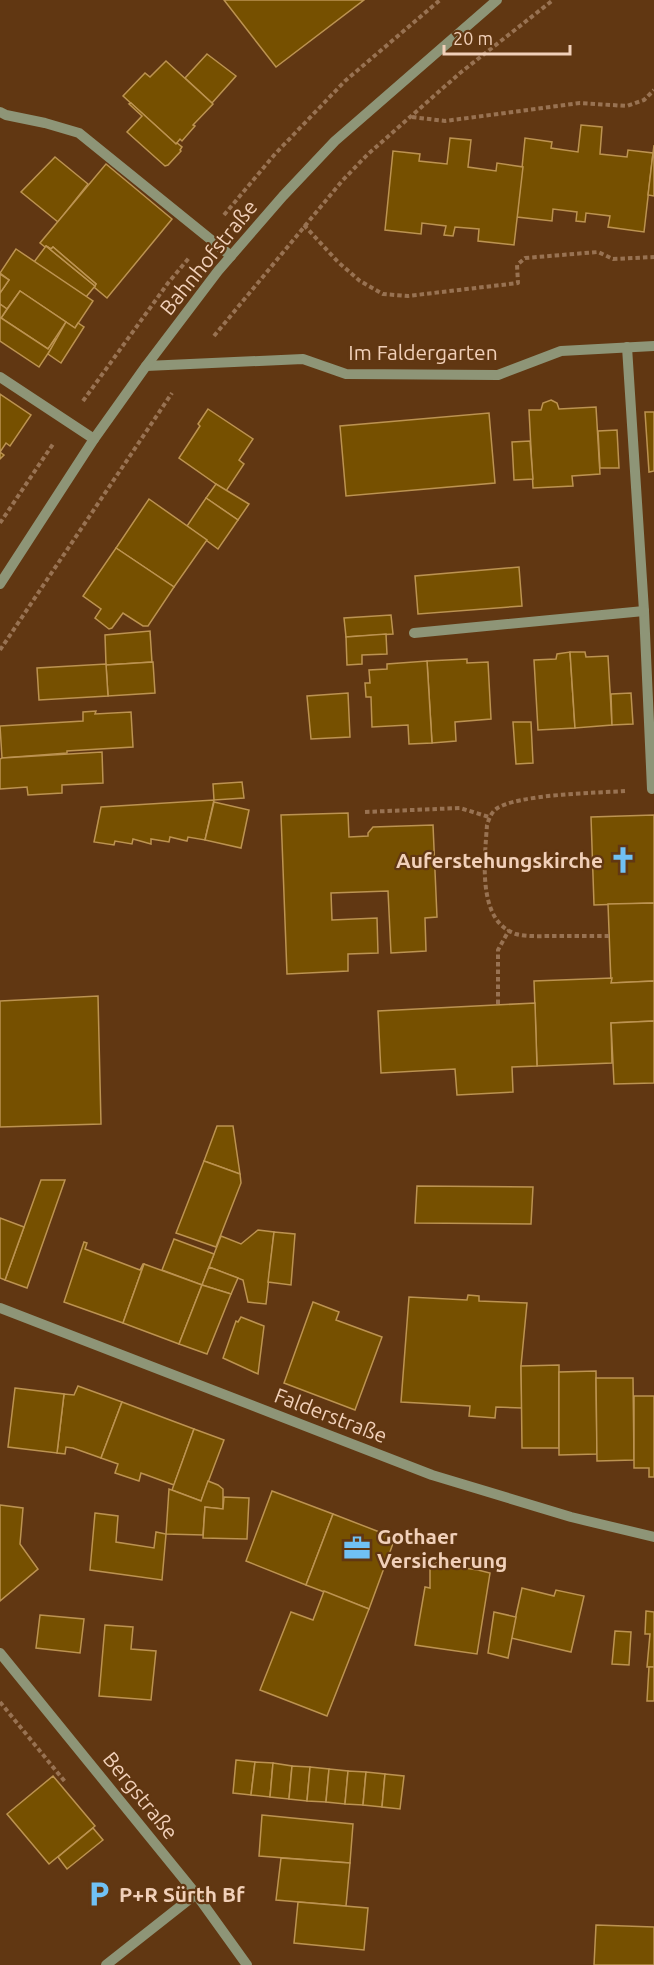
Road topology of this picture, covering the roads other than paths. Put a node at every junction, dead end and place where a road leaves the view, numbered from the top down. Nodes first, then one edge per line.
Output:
1 (497, 0) edge
2 (0, 112) edge
3 (231, 256) junction
4 (654, 346) edge
5 (627, 347) junction
6 (146, 366) junction
7 (0, 377) edge
8 (94, 439) junction
9 (0, 584) edge
10 (644, 611) junction
11 (414, 633) dead end
12 (652, 789) road end
13 (0, 1308) edge
14 (654, 1537) edge
15 (0, 1653) edge
16 (196, 1894) junction
17 (106, 1965) edge
18 (247, 1965) edge

1 - 3 street, Bahnhofstraße
2 - 3 street
3 - 6 street, Bahnhofstraße
4 - 5 street, Im Faldergarten
5 - 6 street, Im Faldergarten
5 - 10 street
6 - 8 street, Bahnhofstraße
7 - 8 street
8 - 9 street, Bahnhofstraße
10 - 11 street
10 - 12 street
13 - 14 street, Falderstraße
15 - 16 street, Bergstraße
16 - 17 street
16 - 18 street, Bergstraße

